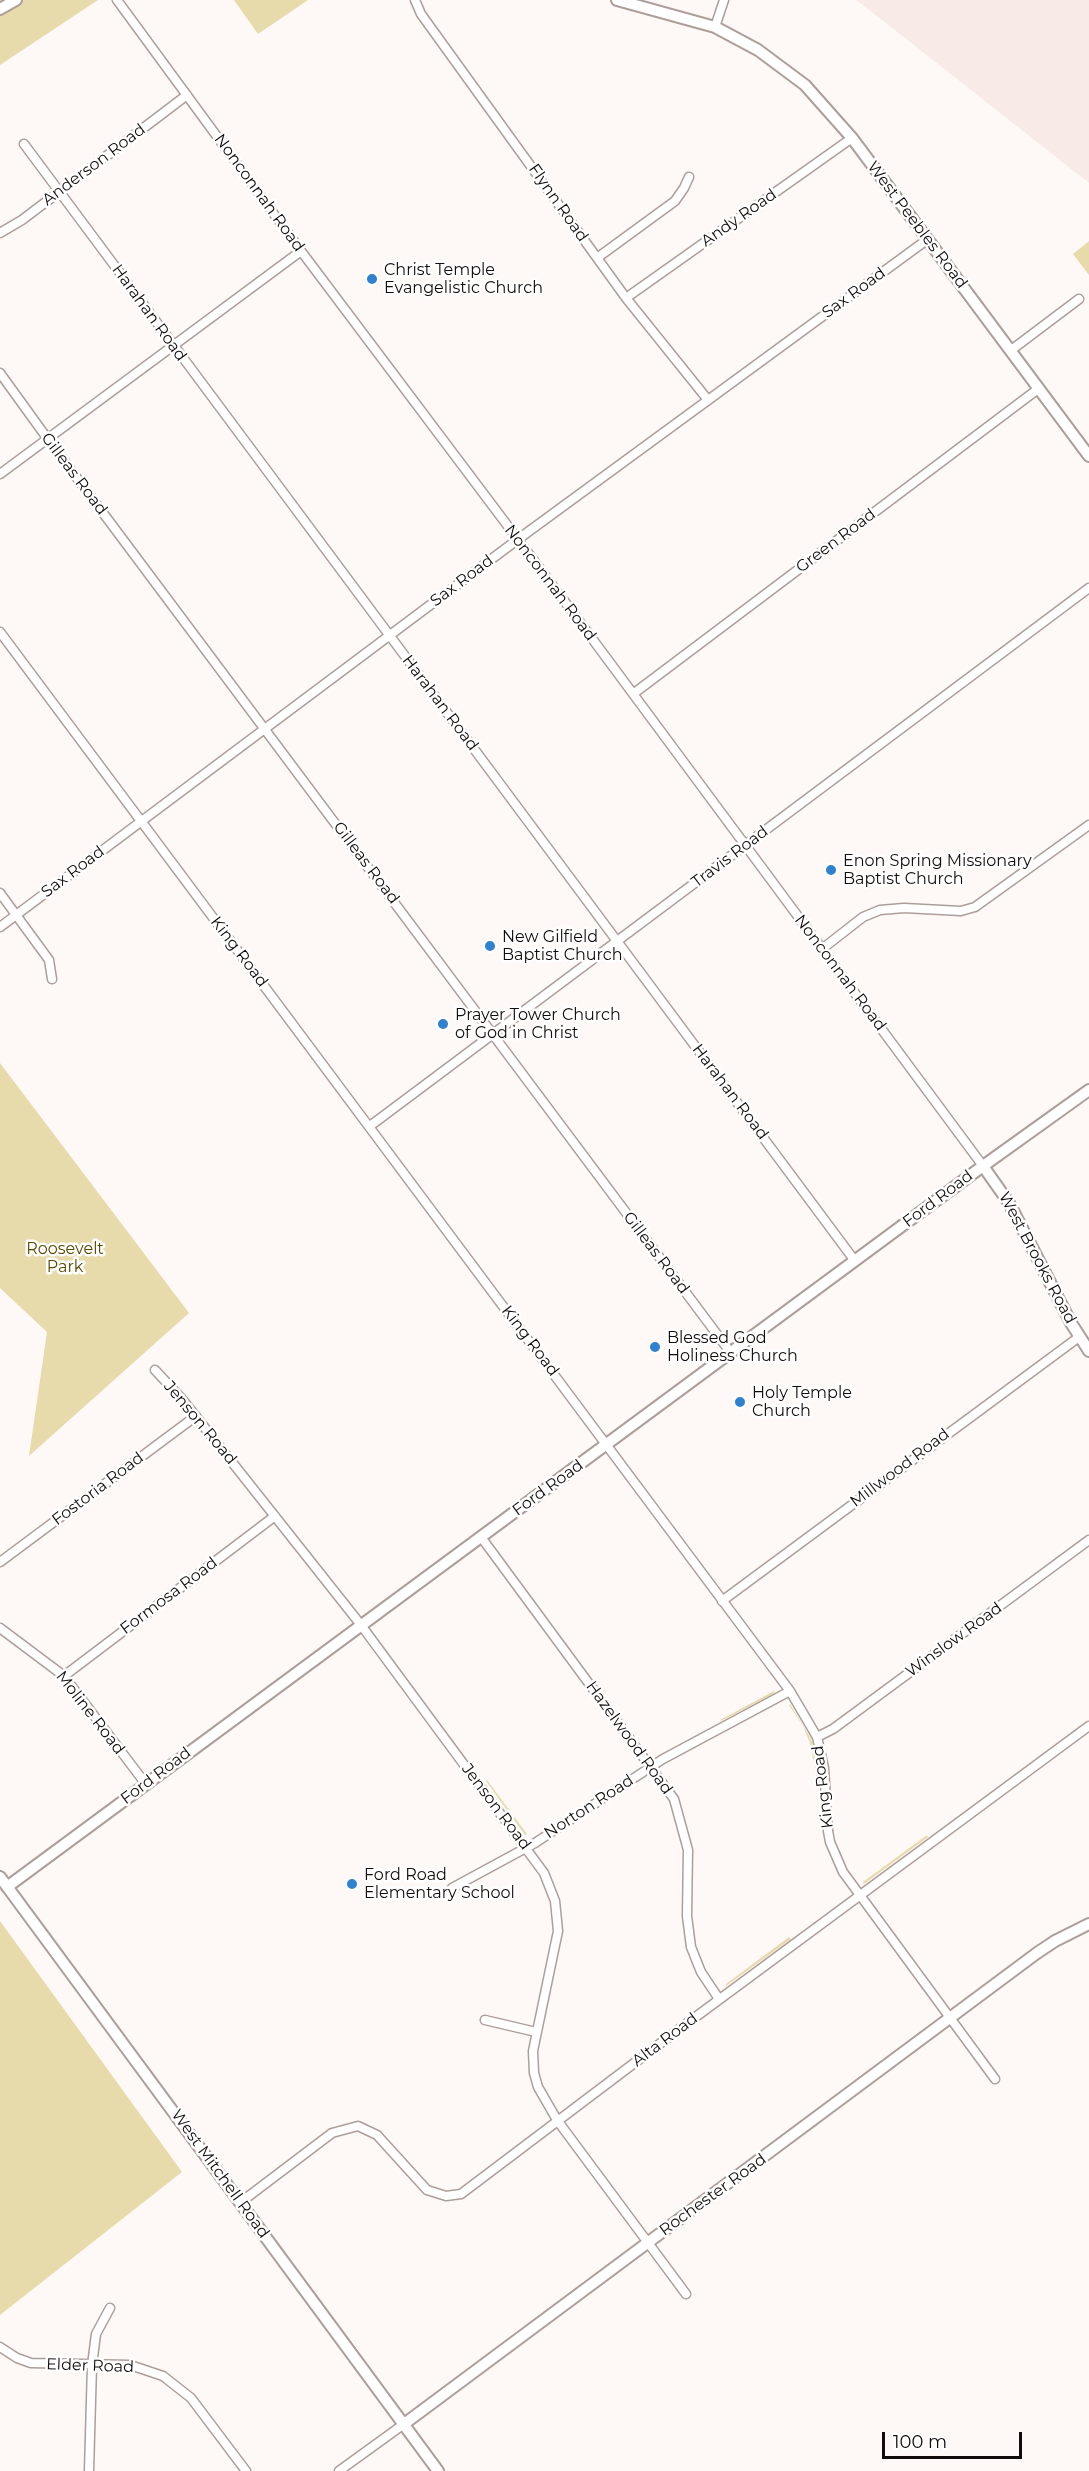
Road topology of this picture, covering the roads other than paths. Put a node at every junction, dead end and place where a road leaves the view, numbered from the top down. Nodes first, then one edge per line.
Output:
1 (16, 0) edge
2 (117, 0) edge
3 (415, 0) edge
4 (617, 0) edge
5 (724, 0) edge
6 (0, 9) edge
7 (715, 27) junction
8 (187, 95) junction
9 (852, 138) junction
10 (24, 144) dead end
11 (689, 177) dead end
12 (59, 192) junction
13 (0, 233) edge
14 (928, 239) junction
15 (301, 250) junction
16 (597, 258) junction
17 (626, 298) junction
18 (1078, 299) dead end
19 (173, 346) junction
20 (1010, 351) junction
21 (0, 373) edge
22 (1038, 389) junction
23 (708, 400) junction
24 (46, 438) junction
25 (1089, 456) edge
26 (0, 474) edge
27 (517, 540) junction
28 (1089, 588) edge
29 (0, 632) edge
30 (389, 636) junction
31 (633, 694) junction
32 (265, 728) junction
33 (141, 821) junction
34 (1089, 825) edge
35 (746, 845) junction
36 (0, 893) edge
37 (16, 915) junction
38 (0, 927) edge
39 (617, 940) junction
40 (822, 949) junction
41 (52, 980) dead end
42 (493, 1034) junction
43 (1089, 1090) edge
44 (370, 1126) junction
45 (983, 1166) junction
46 (855, 1261) junction
47 (1080, 1337) junction
48 (1089, 1351) edge
49 (731, 1353) junction
50 (155, 1370) dead end
51 (195, 1416) junction
52 (606, 1445) junction
53 (275, 1516) junction
54 (481, 1537) junction
55 (1089, 1540) edge
56 (0, 1562) edge
57 (722, 1601) junction
58 (361, 1625) junction
59 (0, 1628) edge
60 (64, 1676) junction
61 (790, 1691) junction
62 (1089, 1726) edge
63 (817, 1737) junction
64 (651, 1766) junction
65 (145, 1784) junction
66 (526, 1848) junction
67 (0, 1877) edge
68 (7, 1887) junction
69 (452, 1888) dead end
70 (859, 1896) junction
71 (1089, 1924) edge
72 (719, 1999) junction
73 (950, 2018) junction
74 (485, 2020) dead end
75 (536, 2032) junction
76 (995, 2079) dead end
77 (557, 2120) junction
78 (241, 2202) junction
79 (648, 2243) junction
80 (686, 2294) dead end
81 (110, 2308) dead end
82 (0, 2347) edge
83 (92, 2365) junction
84 (404, 2424) junction
85 (89, 2471) edge
86 (246, 2471) edge
87 (339, 2471) edge
88 (438, 2471) edge

1 - 6 street
2 - 8 street, Nonconnah Road
3 - 16 street, Flynn Road
4 - 7 street, West Peebles Road
5 - 7 street
7 - 9 street, West Peebles Road
8 - 12 street, Anderson Road
8 - 15 street, Nonconnah Road
9 - 14 street, West Peebles Road
9 - 17 street, Andy Road
10 - 12 street, Harahan Road
11 - 16 street
12 - 13 street, Anderson Road
12 - 19 street, Harahan Road
14 - 20 street, West Peebles Road
14 - 23 street, Sax Road
15 - 19 street
15 - 27 street, Nonconnah Road
16 - 17 street, Flynn Road
17 - 23 street, Flynn Road
18 - 20 street
19 - 24 street
19 - 30 street, Harahan Road
20 - 22 street, West Peebles Road
21 - 24 street, Gilleas Road
22 - 25 street, West Peebles Road
22 - 31 street, Green Road
23 - 27 street, Sax Road
24 - 26 street
24 - 32 street, Gilleas Road
27 - 30 street, Sax Road
27 - 31 street, Nonconnah Road
28 - 35 street, Travis Road
29 - 33 street, King Road
30 - 32 street, Sax Road
30 - 39 street, Harahan Road
31 - 35 street, Nonconnah Road
32 - 33 street, Sax Road
32 - 42 street, Gilleas Road
33 - 37 street, Sax Road
33 - 44 street, King Road
34 - 40 street
35 - 39 street, Travis Road
35 - 40 street, Nonconnah Road
36 - 37 street
37 - 38 street, Sax Road
37 - 41 street
39 - 42 street, Travis Road
39 - 46 street, Harahan Road
40 - 45 street, Nonconnah Road
42 - 44 street, Travis Road
42 - 49 street, Gilleas Road
43 - 45 street, Ford Road
44 - 52 street, King Road
45 - 46 street, Ford Road
45 - 47 street, West Brooks Road
46 - 49 street, Ford Road
47 - 48 street, West Brooks Road
47 - 57 street, Millwood Road
49 - 52 street, Ford Road
50 - 51 street, Jenson Road
51 - 53 street, Jenson Road
51 - 56 street, Fostoria Road
52 - 54 street, Ford Road
52 - 57 street, King Road
53 - 58 street, Jenson Road
53 - 60 street, Formosa Road
54 - 58 street, Ford Road
54 - 64 street, Hazelwood Road
55 - 63 street, Winslow Road
57 - 61 street, King Road
58 - 65 street, Ford Road
58 - 66 street, Jenson Road
59 - 60 street, Moline Road
60 - 65 street, Moline Road
61 - 63 street, King Road
61 - 64 street, Norton Road
62 - 70 street, Alta Road
63 - 70 street, King Road
64 - 66 street, Norton Road
64 - 72 street, Hazelwood Road
65 - 68 street, Ford Road
66 - 69 street, Norton Road
66 - 75 street, Jenson Road
67 - 68 street, West Mitchell Road
68 - 78 street, West Mitchell Road
70 - 72 street, Alta Road
70 - 73 street, King Road
71 - 73 street, Rochester Road
72 - 77 street, Alta Road
73 - 76 street, King Road
73 - 79 street, Rochester Road
74 - 75 street
75 - 77 street, Jenson Road
77 - 78 street, Alta Road
77 - 79 street, Jenson Road
78 - 84 street, West Mitchell Road
79 - 80 street, Jenson Road
79 - 84 street, Rochester Road
81 - 83 street
82 - 83 street, Elder Road
83 - 85 street
83 - 86 street, Elder Road
84 - 87 street, Rochester Road
84 - 88 street, West Mitchell Road

